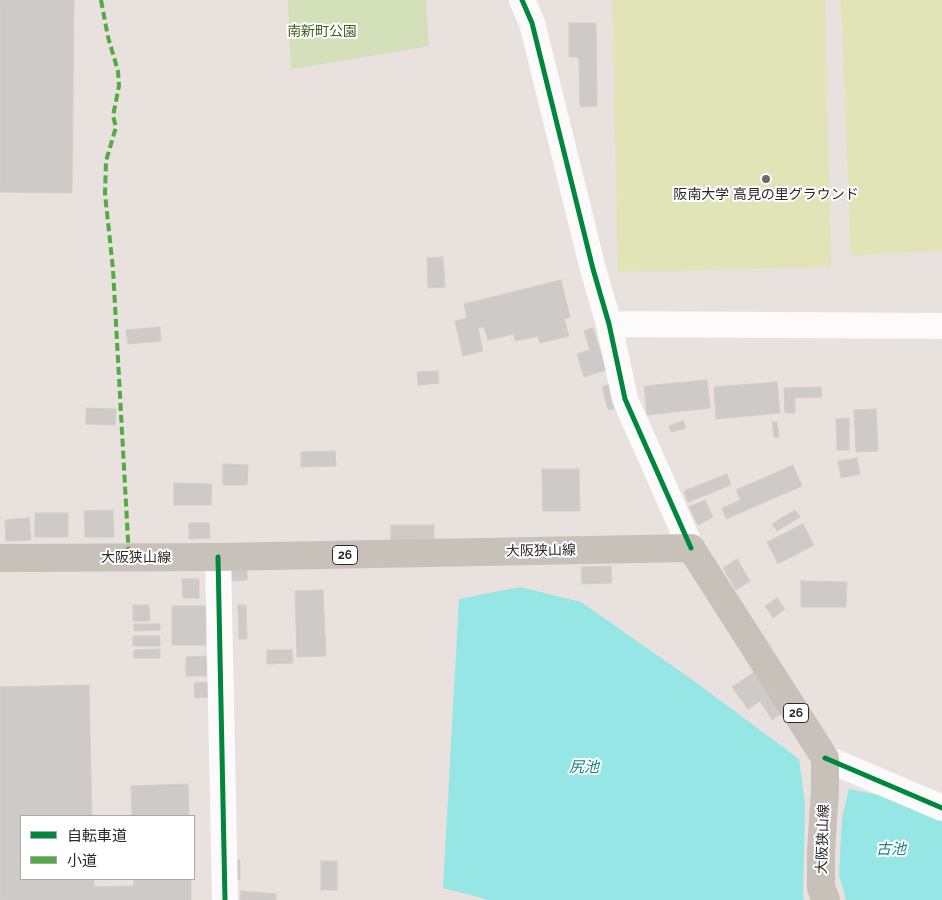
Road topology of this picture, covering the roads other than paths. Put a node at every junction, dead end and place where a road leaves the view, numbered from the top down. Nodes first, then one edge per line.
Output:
1 (522, 0) edge
2 (609, 324) junction
3 (942, 326) edge
4 (691, 548) junction
5 (0, 558) edge
6 (218, 558) junction
7 (825, 758) junction
8 (942, 808) edge
9 (225, 900) edge
10 (826, 900) edge

1 - 2 street
2 - 3 street
2 - 4 street
4 - 6 main road, 大阪狭山線 / 26
4 - 7 main road, 26
5 - 6 main road, 大阪狭山線 / 26
6 - 9 street
7 - 8 street
7 - 10 main road, 大阪狭山線

